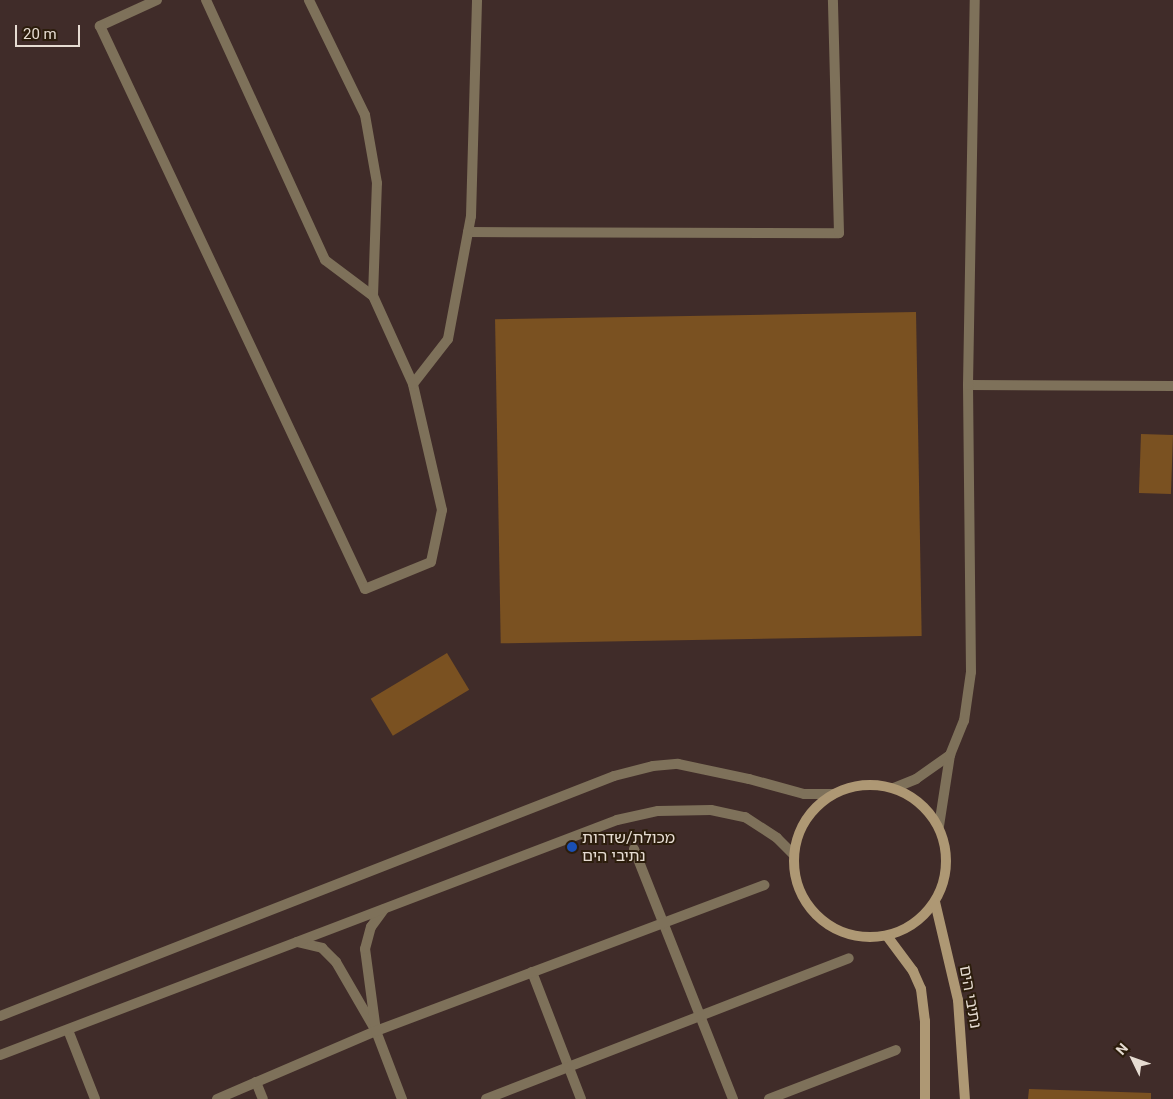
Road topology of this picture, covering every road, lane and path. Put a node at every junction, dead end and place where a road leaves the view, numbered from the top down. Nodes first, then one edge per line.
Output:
1 (157, 0) edge
2 (206, 0) edge
3 (309, 0) edge
4 (477, 0) edge
5 (834, 0) edge
6 (975, 0) edge
7 (468, 232) junction
8 (373, 296) junction
9 (413, 384) junction
10 (968, 385) junction
11 (1173, 386) edge
12 (950, 755) junction
13 (894, 788) junction
14 (833, 794) junction
15 (939, 826) junction
16 (634, 849) dead end
17 (794, 855) junction
18 (764, 885) dead end
19 (935, 902) junction
20 (384, 909) junction
21 (664, 922) junction
22 (887, 936) junction
23 (297, 942) junction
24 (849, 958) dead end
25 (532, 972) junction
26 (701, 1015) junction
27 (0, 1016) edge
28 (68, 1030) junction
29 (376, 1031) junction
30 (896, 1050) dead end
31 (0, 1056) edge
32 (568, 1067) junction
33 (256, 1082) junction
34 (95, 1099) edge
35 (217, 1099) edge
36 (263, 1099) edge
37 (402, 1099) edge
38 (486, 1099) edge
39 (581, 1099) edge
40 (733, 1099) edge
41 (769, 1099) edge
42 (925, 1099) edge
43 (965, 1099) edge

1 - 9 street
2 - 8 street
3 - 8 street
4 - 7 street
5 - 7 street
6 - 10 street
7 - 9 street
8 - 9 street
10 - 11 street
10 - 12 street
12 - 13 street
12 - 15 street
13 - 14 street
13 - 15 street
14 - 17 street
14 - 27 street
15 - 19 street
16 - 21 street
17 - 20 street
17 - 22 street
18 - 21 street
19 - 22 street
19 - 43 street, נתיבי הים
20 - 23 street
20 - 29 street
21 - 25 street
21 - 26 street
22 - 42 street
23 - 28 street
23 - 29 street
24 - 26 street
25 - 29 street
25 - 32 street
26 - 32 street
26 - 40 street
28 - 31 street
28 - 34 street
29 - 33 street
29 - 37 street
30 - 41 street
32 - 38 street
32 - 39 street
33 - 35 street
33 - 36 street

